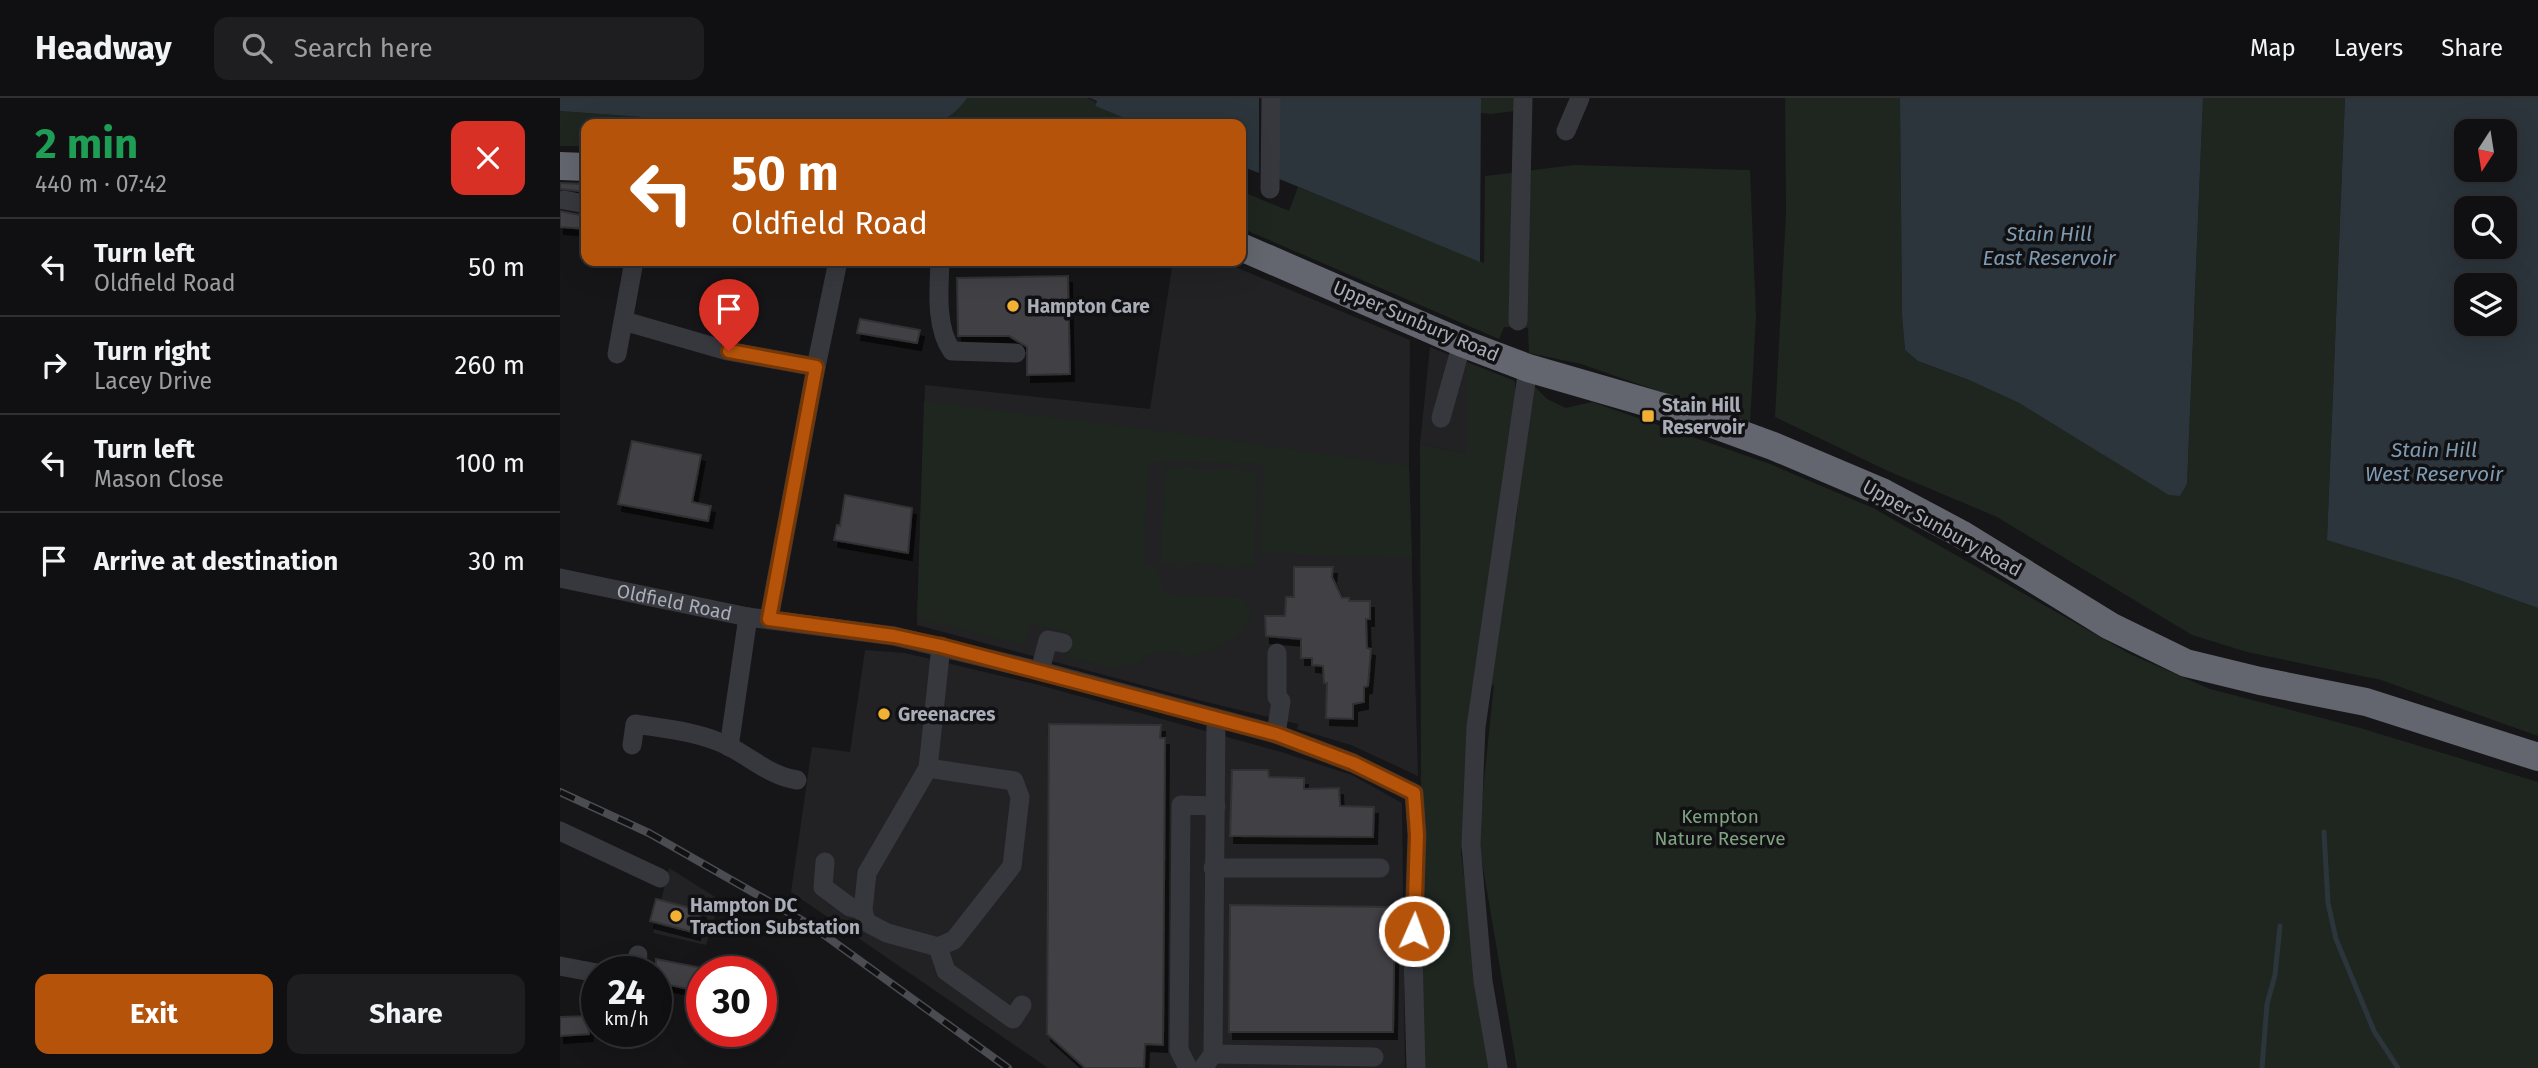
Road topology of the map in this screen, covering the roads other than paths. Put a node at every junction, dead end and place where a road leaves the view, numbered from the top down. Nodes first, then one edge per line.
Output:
1 (1271, 98) edge
2 (1523, 98) edge
3 (1580, 98) edge
4 (1566, 131) dead end
5 (560, 166) edge
6 (581, 167) edge
7 (1270, 189) dead end
8 (564, 200) dead end
9 (581, 203) edge
10 (1246, 249) edge
11 (633, 266) edge
12 (837, 266) edge
13 (940, 266) edge
14 (624, 321) junction
15 (1518, 321) dead end
16 (1462, 343) junction
17 (1016, 353) dead end
18 (617, 354) dead end
19 (816, 367) junction
20 (1528, 368) junction
21 (1441, 418) dead end
22 (560, 578) edge
23 (748, 617) junction
24 (769, 619) junction
25 (1048, 640) dead end
26 (941, 646) junction
27 (1278, 653) dead end
28 (1040, 671) junction
29 (1216, 718) junction
30 (1276, 734) junction
31 (632, 745) dead end
32 (729, 747) junction
33 (2538, 757) edge
34 (928, 768) junction
35 (797, 780) dead end
36 (1216, 806) junction
37 (560, 831) edge
38 (825, 862) dead end
39 (1213, 868) junction
40 (1380, 868) dead end
41 (660, 878) dead end
42 (863, 909) junction
43 (938, 947) junction
44 (560, 966) edge
45 (581, 970) edge
46 (1021, 1005) dead end
47 (1374, 1057) dead end
48 (1208, 1061) edge
49 (1188, 1068) edge
50 (1416, 1068) edge
51 (1498, 1068) edge

1 - 7 street
2 - 15 street
3 - 4 street
5 - 6 highway
8 - 9 street
10 - 16 highway, Upper Sunbury Road
11 - 14 street
12 - 19 street
13 - 17 street
14 - 18 street
14 - 19 street
16 - 20 highway, Upper Sunbury Road
16 - 21 street
19 - 24 street
20 - 33 highway, Upper Sunbury Road
20 - 51 street
22 - 23 street, Oldfield Road
23 - 24 street, Oldfield Road
23 - 32 street
24 - 26 street, Oldfield Road
25 - 28 street
26 - 28 street, Oldfield Road
26 - 34 street
27 - 30 street
28 - 29 street, Oldfield Road
29 - 30 street, Oldfield Road
29 - 36 street
30 - 50 street, Oldfield Road
31 - 32 street
32 - 35 street
34 - 42 street
34 - 43 street
36 - 39 street
36 - 49 street
37 - 41 street
38 - 42 street
39 - 40 street
39 - 48 street
42 - 43 street
43 - 46 street
44 - 45 street
47 - 48 street

